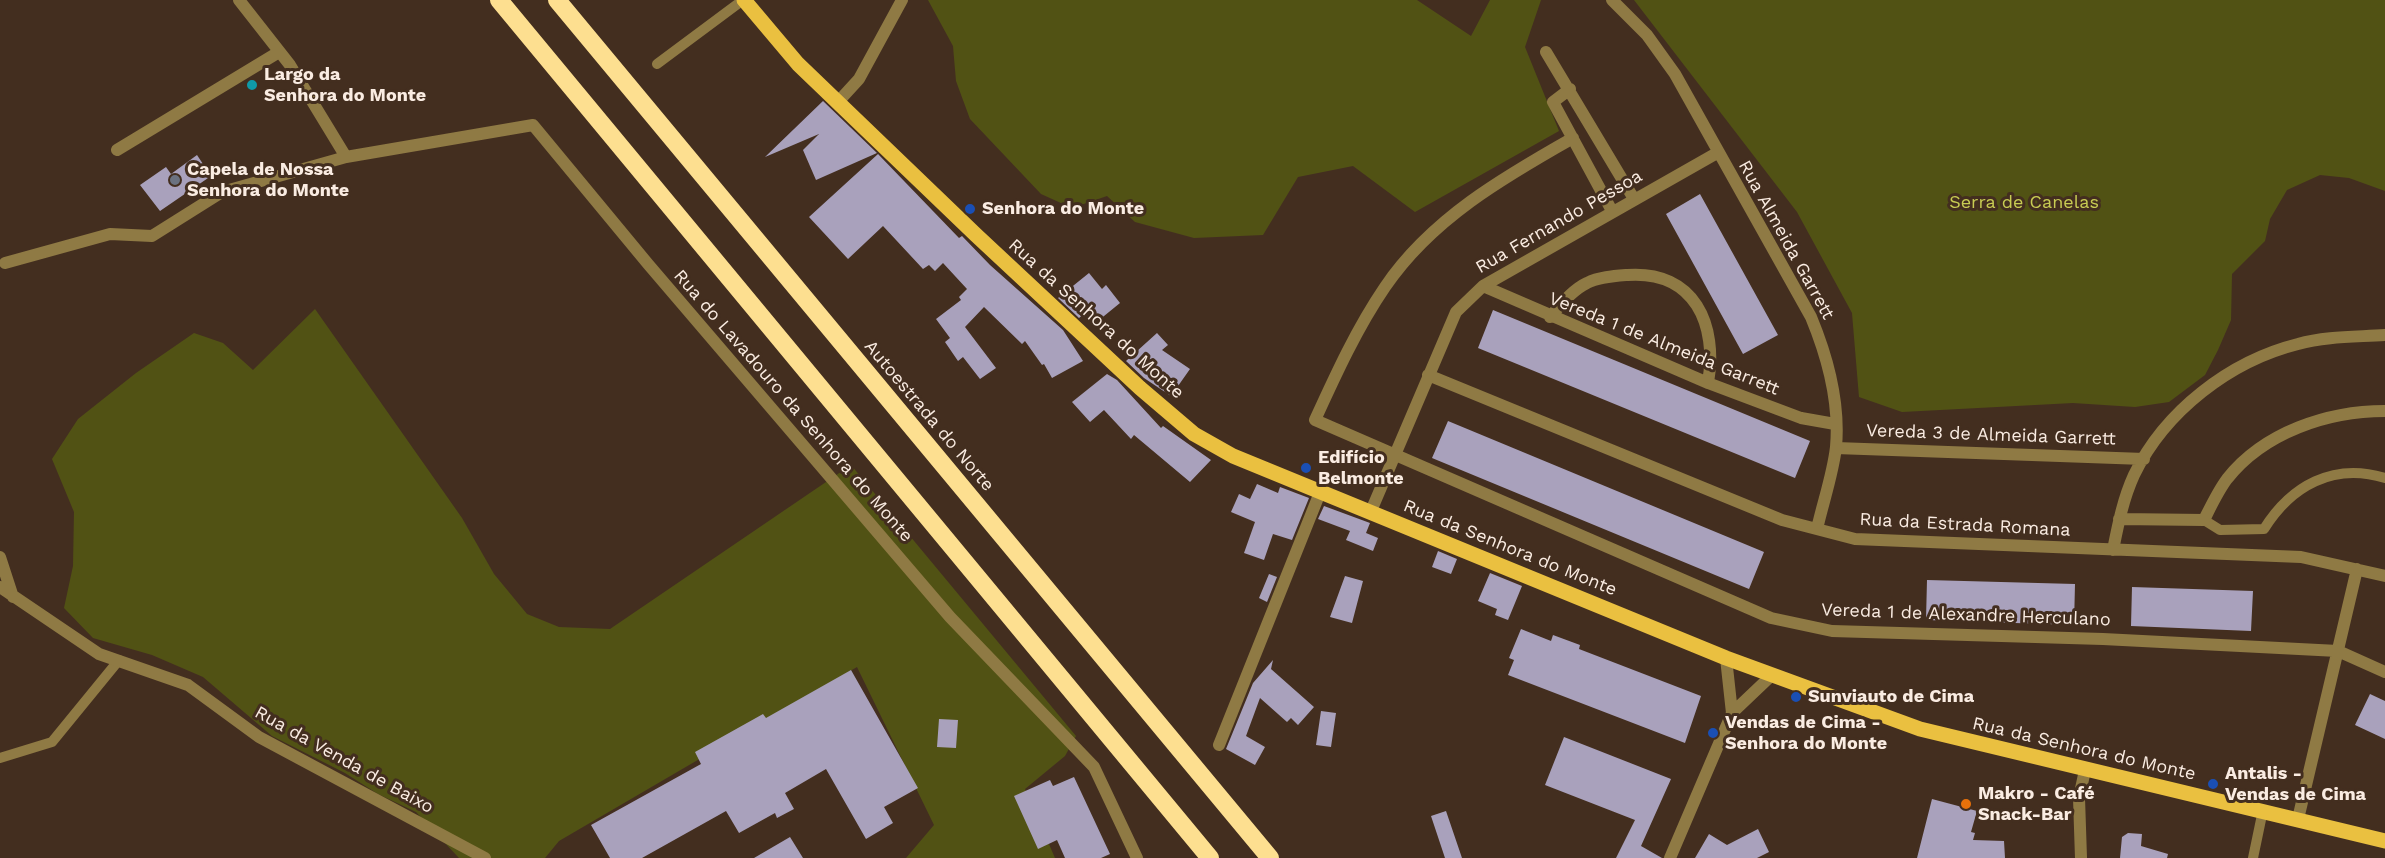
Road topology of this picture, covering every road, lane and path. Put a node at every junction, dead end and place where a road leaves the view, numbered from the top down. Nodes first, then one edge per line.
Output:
1 (238, 0) edge
2 (499, 0) edge
3 (557, 0) edge
4 (743, 0) edge
5 (902, 0) edge
6 (1612, 0) edge
7 (279, 52) junction
8 (1546, 52) dead end
9 (657, 64) dead end
10 (1570, 89) junction
11 (837, 103) junction
12 (1573, 138) junction
13 (117, 150) dead end
14 (1717, 153) junction
15 (346, 157) junction
16 (1634, 199) junction
17 (1612, 211) junction
18 (5, 263) dead end
19 (1483, 286) junction
20 (1550, 317) junction
21 (2385, 335) edge
22 (1428, 375) junction
23 (1708, 383) junction
24 (2385, 411) edge
25 (1835, 424) junction
26 (1836, 448) junction
27 (1395, 456) junction
28 (2144, 459) junction
29 (2385, 478) edge
30 (1321, 490) junction
31 (1371, 511) junction
32 (2119, 519) junction
33 (2204, 520) junction
34 (1816, 529) junction
35 (2113, 550) junction
36 (0, 557) edge
37 (2357, 570) junction
38 (2385, 576) edge
39 (0, 587) edge
40 (13, 597) junction
41 (2338, 651) junction
42 (1726, 658) junction
43 (119, 660) junction
44 (2385, 672) edge
45 (1772, 675) junction
46 (1732, 713) junction
47 (1219, 746) dead end
48 (0, 758) edge
49 (2085, 770) junction
50 (2263, 810) junction
51 (2298, 819) junction
52 (2385, 841) edge
53 (485, 858) edge
54 (1137, 858) edge
55 (1210, 858) edge
56 (1270, 858) edge
57 (1670, 858) edge
58 (2080, 858) edge
59 (2253, 858) edge

1 - 7 street
2 - 55 highway
3 - 56 highway, Autoestrada do Norte
4 - 9 lane
4 - 11 main road, Rua da Senhora do Monte
5 - 11 street
6 - 14 street, Rua Almeida Garrett
7 - 13 street
7 - 15 street
8 - 10 street
10 - 12 street
10 - 16 street
11 - 30 main road, Rua da Senhora do Monte
12 - 17 street
12 - 27 street, Vereda 1 de Alexandre Herculano
14 - 16 street, Rua Fernando Pessoa
14 - 25 street, Rua Almeida Garrett
15 - 18 street
15 - 54 street, Rua do Lavadouro da Senhora do Monte
16 - 17 street, Rua Fernando Pessoa
17 - 19 street, Rua Fernando Pessoa
19 - 20 street, Vereda 1 de Almeida Garrett
19 - 22 street, Rua Fernando Pessoa
20 - 23 street, Vereda 1 de Almeida Garrett
20 - 23 street
21 - 28 street
22 - 27 street, Rua Fernando Pessoa
22 - 34 street, Rua da Estrada Romana
23 - 25 street, Vereda 1 de Almeida Garrett
24 - 33 street
25 - 26 street, Rua Almeida Garrett
26 - 28 street, Vereda 3 de Almeida Garrett
26 - 34 street, Rua Almeida Garrett
27 - 31 street, Rua Fernando Pessoa
27 - 41 street, Vereda 1 de Alexandre Herculano
28 - 32 street
29 - 33 lane
30 - 31 main road, Rua da Senhora do Monte
30 - 47 street
31 - 42 main road, Rua da Senhora do Monte
32 - 33 street
32 - 35 street
34 - 35 street, Rua da Estrada Romana
35 - 37 street, Rua da Estrada Romana
36 - 40 street
37 - 38 street, Rua da Estrada Romana
37 - 41 street
39 - 40 street, Rua da Venda de Baixo
40 - 43 street, Rua da Venda de Baixo
41 - 44 street, Vereda 1 de Alexandre Herculano
41 - 51 street
42 - 45 main road, Rua da Senhora do Monte
42 - 46 street
43 - 48 lane
43 - 53 street, Rua da Venda de Baixo
45 - 46 street
45 - 49 main road, Rua da Senhora do Monte
46 - 57 street
49 - 50 main road, Rua da Senhora do Monte
49 - 58 street
50 - 51 main road, Rua da Senhora do Monte
50 - 59 lane
51 - 52 main road, Rua da Senhora do Monte

